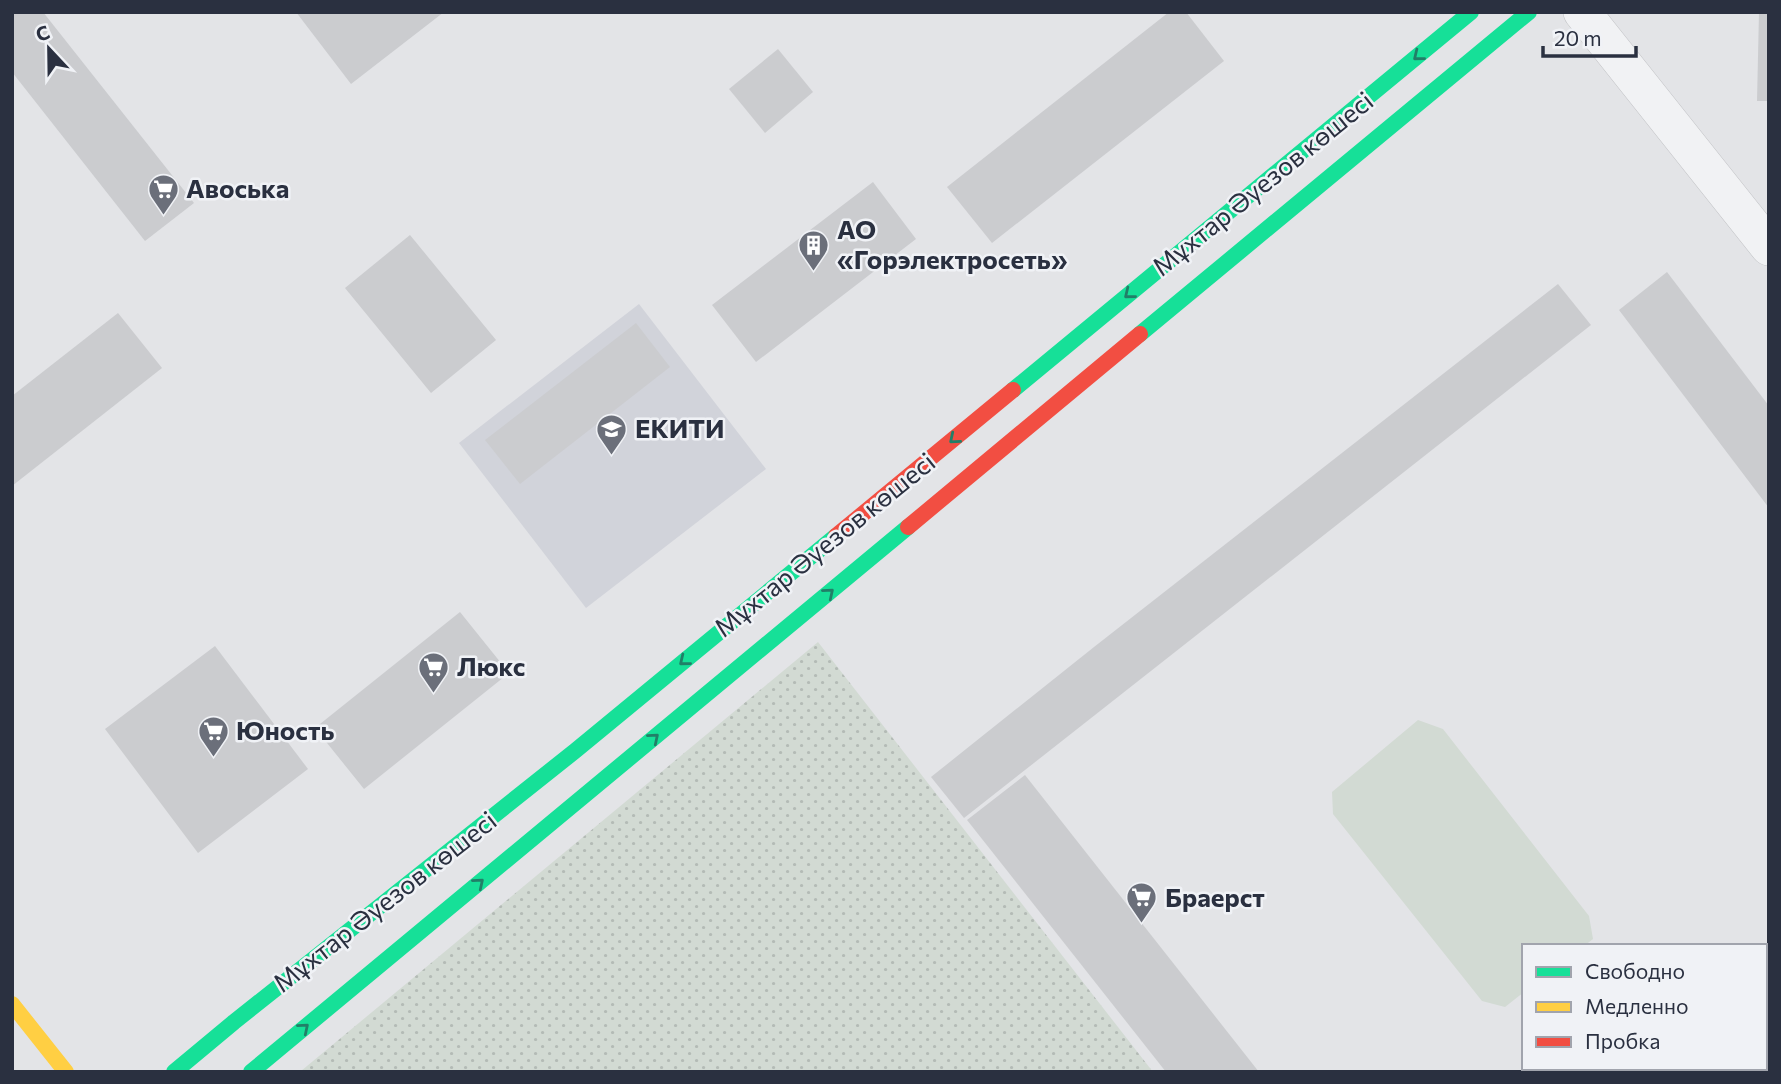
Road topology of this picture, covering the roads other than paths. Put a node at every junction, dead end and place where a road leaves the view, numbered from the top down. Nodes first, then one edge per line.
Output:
1 (1471, 12) edge
2 (1530, 12) edge
3 (1582, 12) edge
4 (1769, 247) edge
5 (12, 1004) edge
6 (66, 1072) edge
7 (174, 1072) edge
8 (251, 1072) edge

1 -> 7 street, Мұхтар Әуезов көшесі
8 -> 2 street, Мұхтар Әуезов көшесі
3 - 4 street
5 - 6 street

